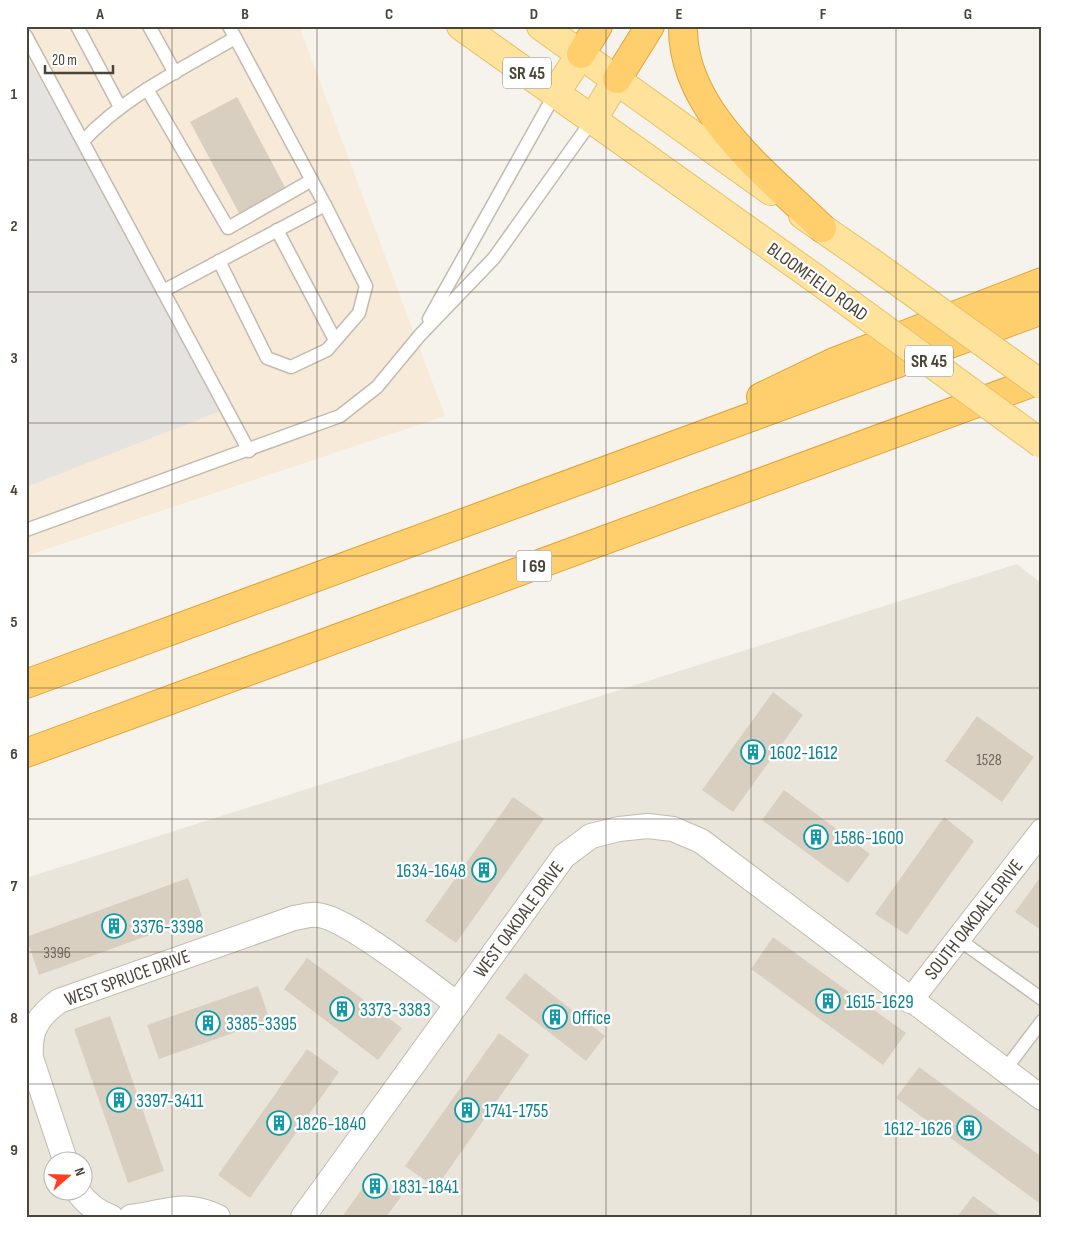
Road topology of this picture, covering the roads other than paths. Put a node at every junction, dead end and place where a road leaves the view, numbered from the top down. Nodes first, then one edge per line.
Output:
1 (77, 26) edge
2 (149, 26) edge
3 (229, 26) edge
4 (461, 26) edge
5 (541, 26) edge
6 (598, 26) edge
7 (650, 26) edge
8 (682, 26) edge
9 (26, 36) edge
10 (235, 38) junction
11 (581, 54) junction
12 (175, 73) junction
13 (617, 79) junction
14 (147, 89) junction
15 (556, 92) junction
16 (120, 107) junction
17 (593, 119) junction
18 (83, 141) junction
19 (312, 180) junction
20 (325, 205) junction
21 (822, 228) junction
22 (277, 230) junction
23 (220, 261) junction
24 (1042, 282) edge
25 (163, 291) junction
26 (1042, 310) edge
27 (420, 335) junction
28 (336, 340) junction
29 (1042, 379) edge
30 (1042, 385) edge
31 (1042, 444) edge
32 (249, 451) junction
33 (625, 464) junction
34 (26, 530) edge
35 (26, 684) edge
36 (26, 753) edge
37 (1039, 834) edge
38 (958, 939) junction
39 (1042, 999) edge
40 (910, 1001) junction
41 (457, 1004) junction
42 (1042, 1021) edge
43 (1004, 1071) junction
44 (1042, 1098) edge
45 (62, 1150) edge
46 (83, 1200) edge
47 (111, 1217) edge
48 (131, 1217) edge
49 (218, 1217) edge
50 (303, 1217) edge

1 - 16 lane
2 - 12 lane
3 - 10 lane
4 - 15 main road, SR 45
5 - 11 main road
6 - 11 highway
7 - 13 highway
8 - 21 highway
9 - 18 lane
10 - 12 lane
10 - 19 lane
11 - 13 main road
11 - 15 main road
12 - 14 lane
13 - 17 main road
13 - 21 main road
14 - 16 lane
14 - 19 lane
15 - 17 main road, SR 45
15 - 27 lane
16 - 18 lane
17 - 27 lane
17 - 31 main road, BLOOMFIELD ROAD / SR 45, bridge
18 - 25 lane
19 - 20 lane
20 - 22 lane
20 - 28 lane
21 - 30 main road, bridge
22 - 23 lane
22 - 28 lane
23 - 25 lane
23 - 28 lane
24 - 33 highway
25 - 32 lane
26 - 33 highway
27 - 32 lane
29 - 36 highway, I 69
32 - 34 lane
33 - 35 highway
37 - 38 street, SOUTH OAKDALE DRIVE
38 - 39 lane
38 - 40 street, SOUTH OAKDALE DRIVE
40 - 41 street, WEST OAKDALE DRIVE
40 - 43 street, WEST OAKDALE DRIVE
41 - 45 street, WEST SPRUCE DRIVE
41 - 50 street, WEST OAKDALE DRIVE
42 - 43 lane
43 - 44 street, WEST OAKDALE DRIVE
46 - 47 street
48 - 49 street

